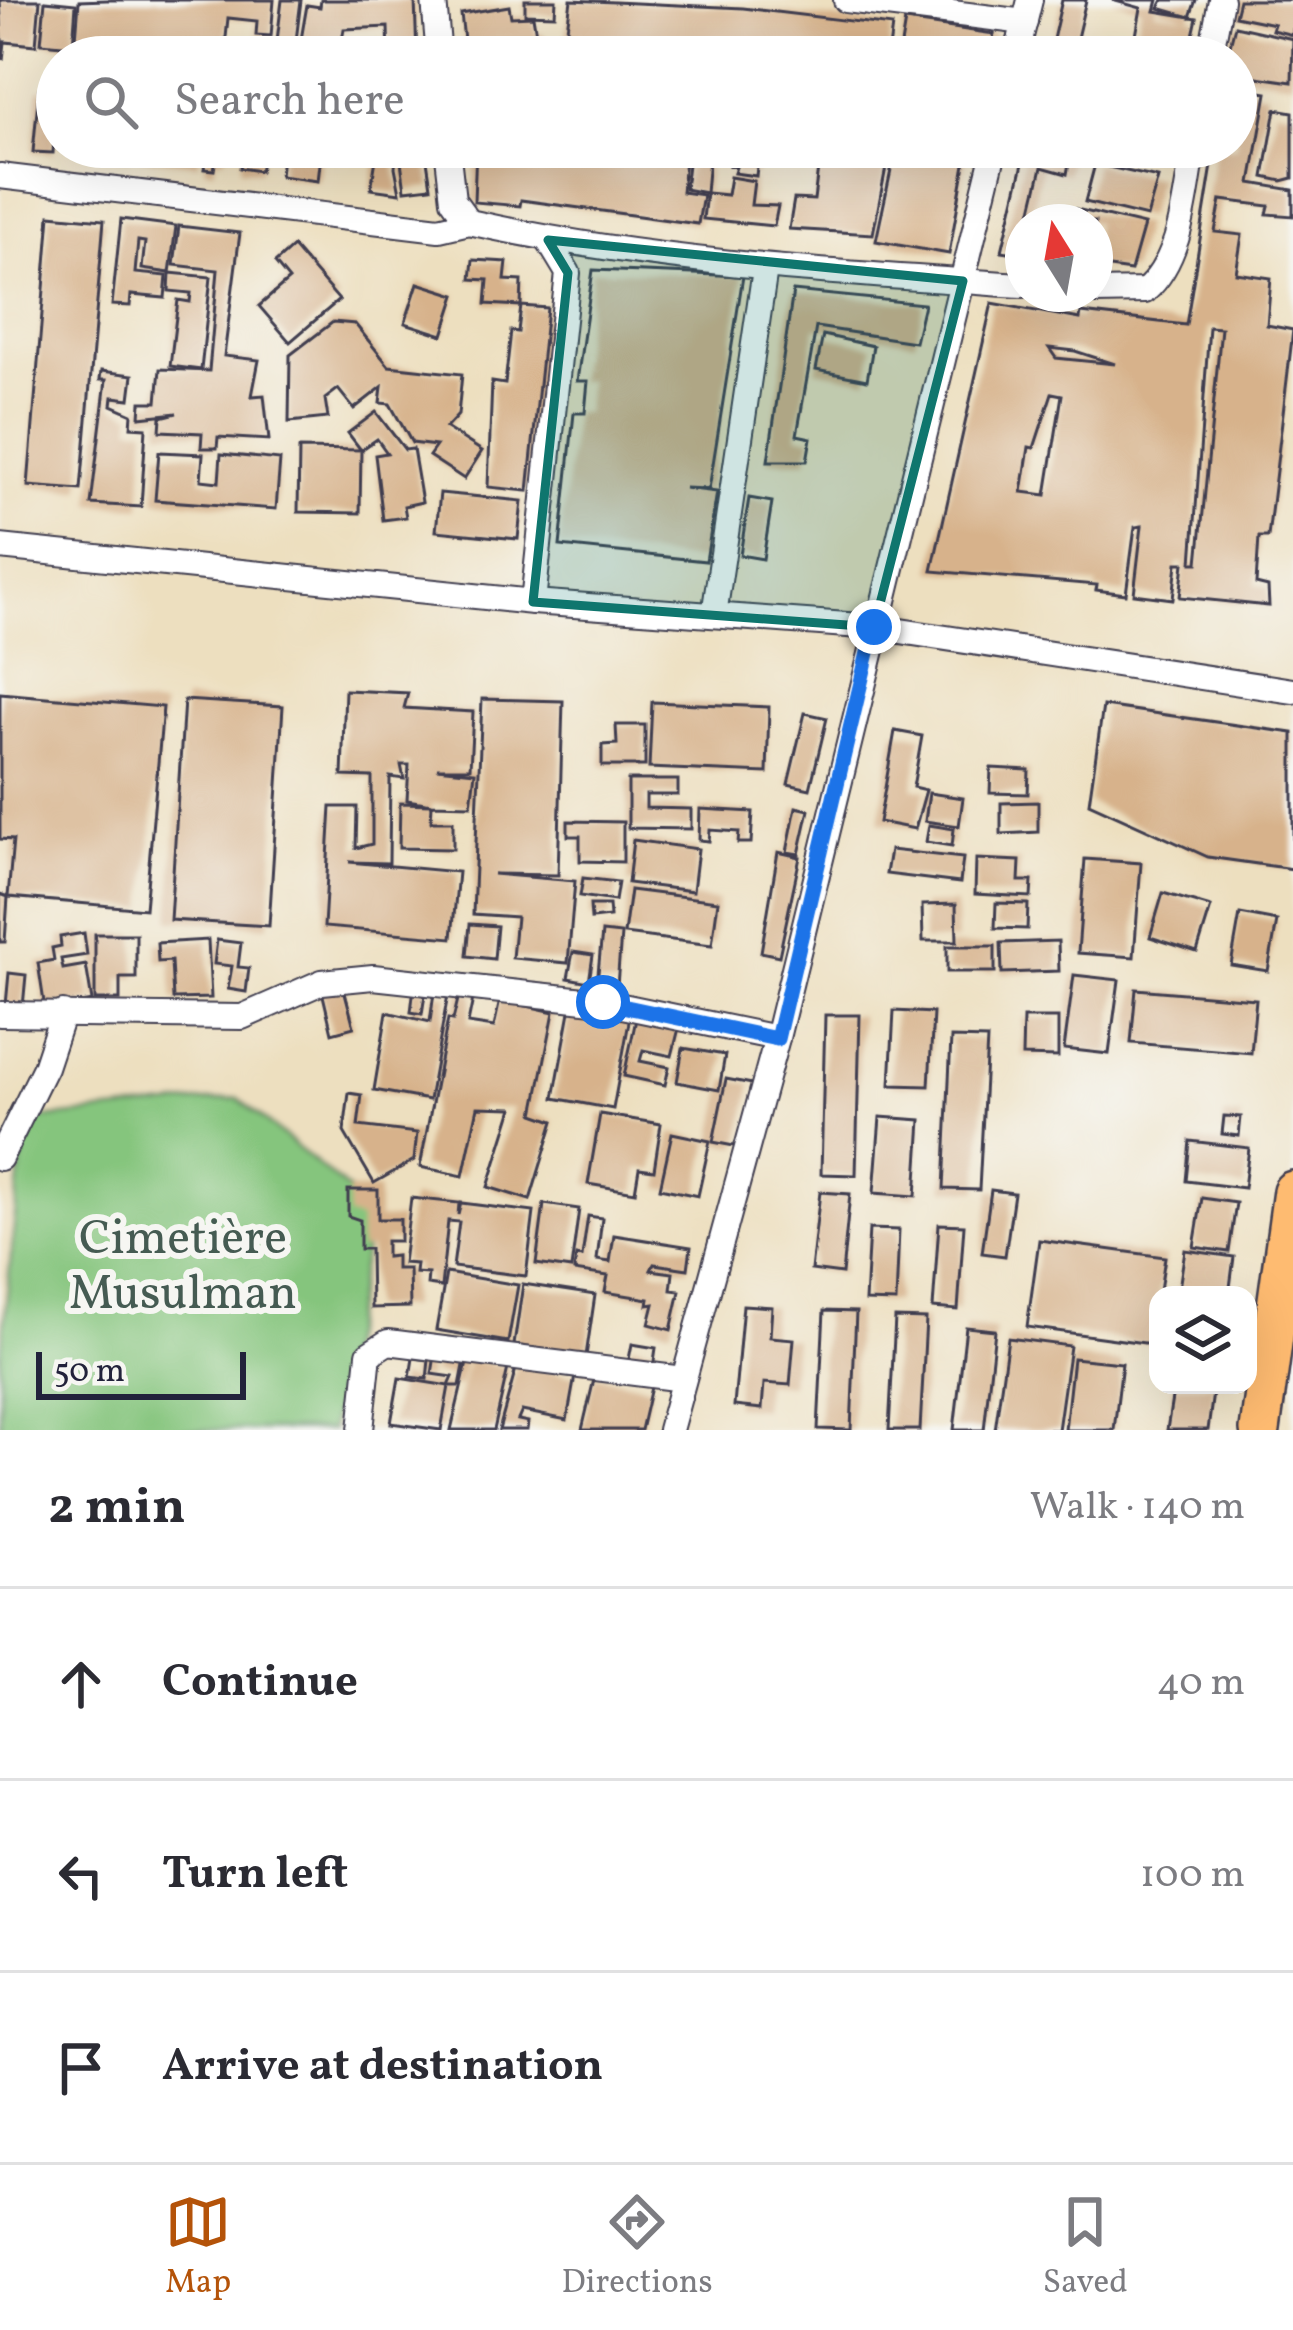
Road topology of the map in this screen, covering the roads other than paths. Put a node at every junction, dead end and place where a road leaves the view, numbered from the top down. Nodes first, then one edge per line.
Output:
1 (434, 0) edge
2 (850, 0) edge
3 (1221, 0) edge
4 (1027, 11) edge
5 (437, 36) edge
6 (1214, 36) edge
7 (449, 168) edge
8 (990, 168) edge
9 (1190, 168) edge
10 (0, 176) edge
11 (469, 222) junction
12 (548, 240) junction
13 (765, 269) junction
14 (963, 281) junction
15 (1005, 284) edge
16 (1113, 292) edge
17 (0, 547) edge
18 (533, 602) junction
19 (714, 615) junction
20 (874, 627) junction
21 (1293, 691) edge
22 (63, 1013) junction
23 (0, 1014) edge
24 (777, 1039) junction
25 (0, 1158) edge
26 (1293, 1191) edge
27 (682, 1379) junction
28 (361, 1430) edge
29 (670, 1430) edge
30 (1260, 1430) edge

1 - 5 street
2 - 4 street
3 - 6 street
7 - 11 street
8 - 14 street
9 - 16 street
10 - 11 street
11 - 12 street
12 - 13 street
12 - 18 street
13 - 14 street
13 - 19 street
14 - 15 street
14 - 20 street
17 - 18 street
18 - 19 street
19 - 20 street
20 - 21 street
20 - 24 street
22 - 23 street
22 - 24 street
22 - 25 street
24 - 27 street
26 - 30 highway
27 - 28 street
27 - 29 street

